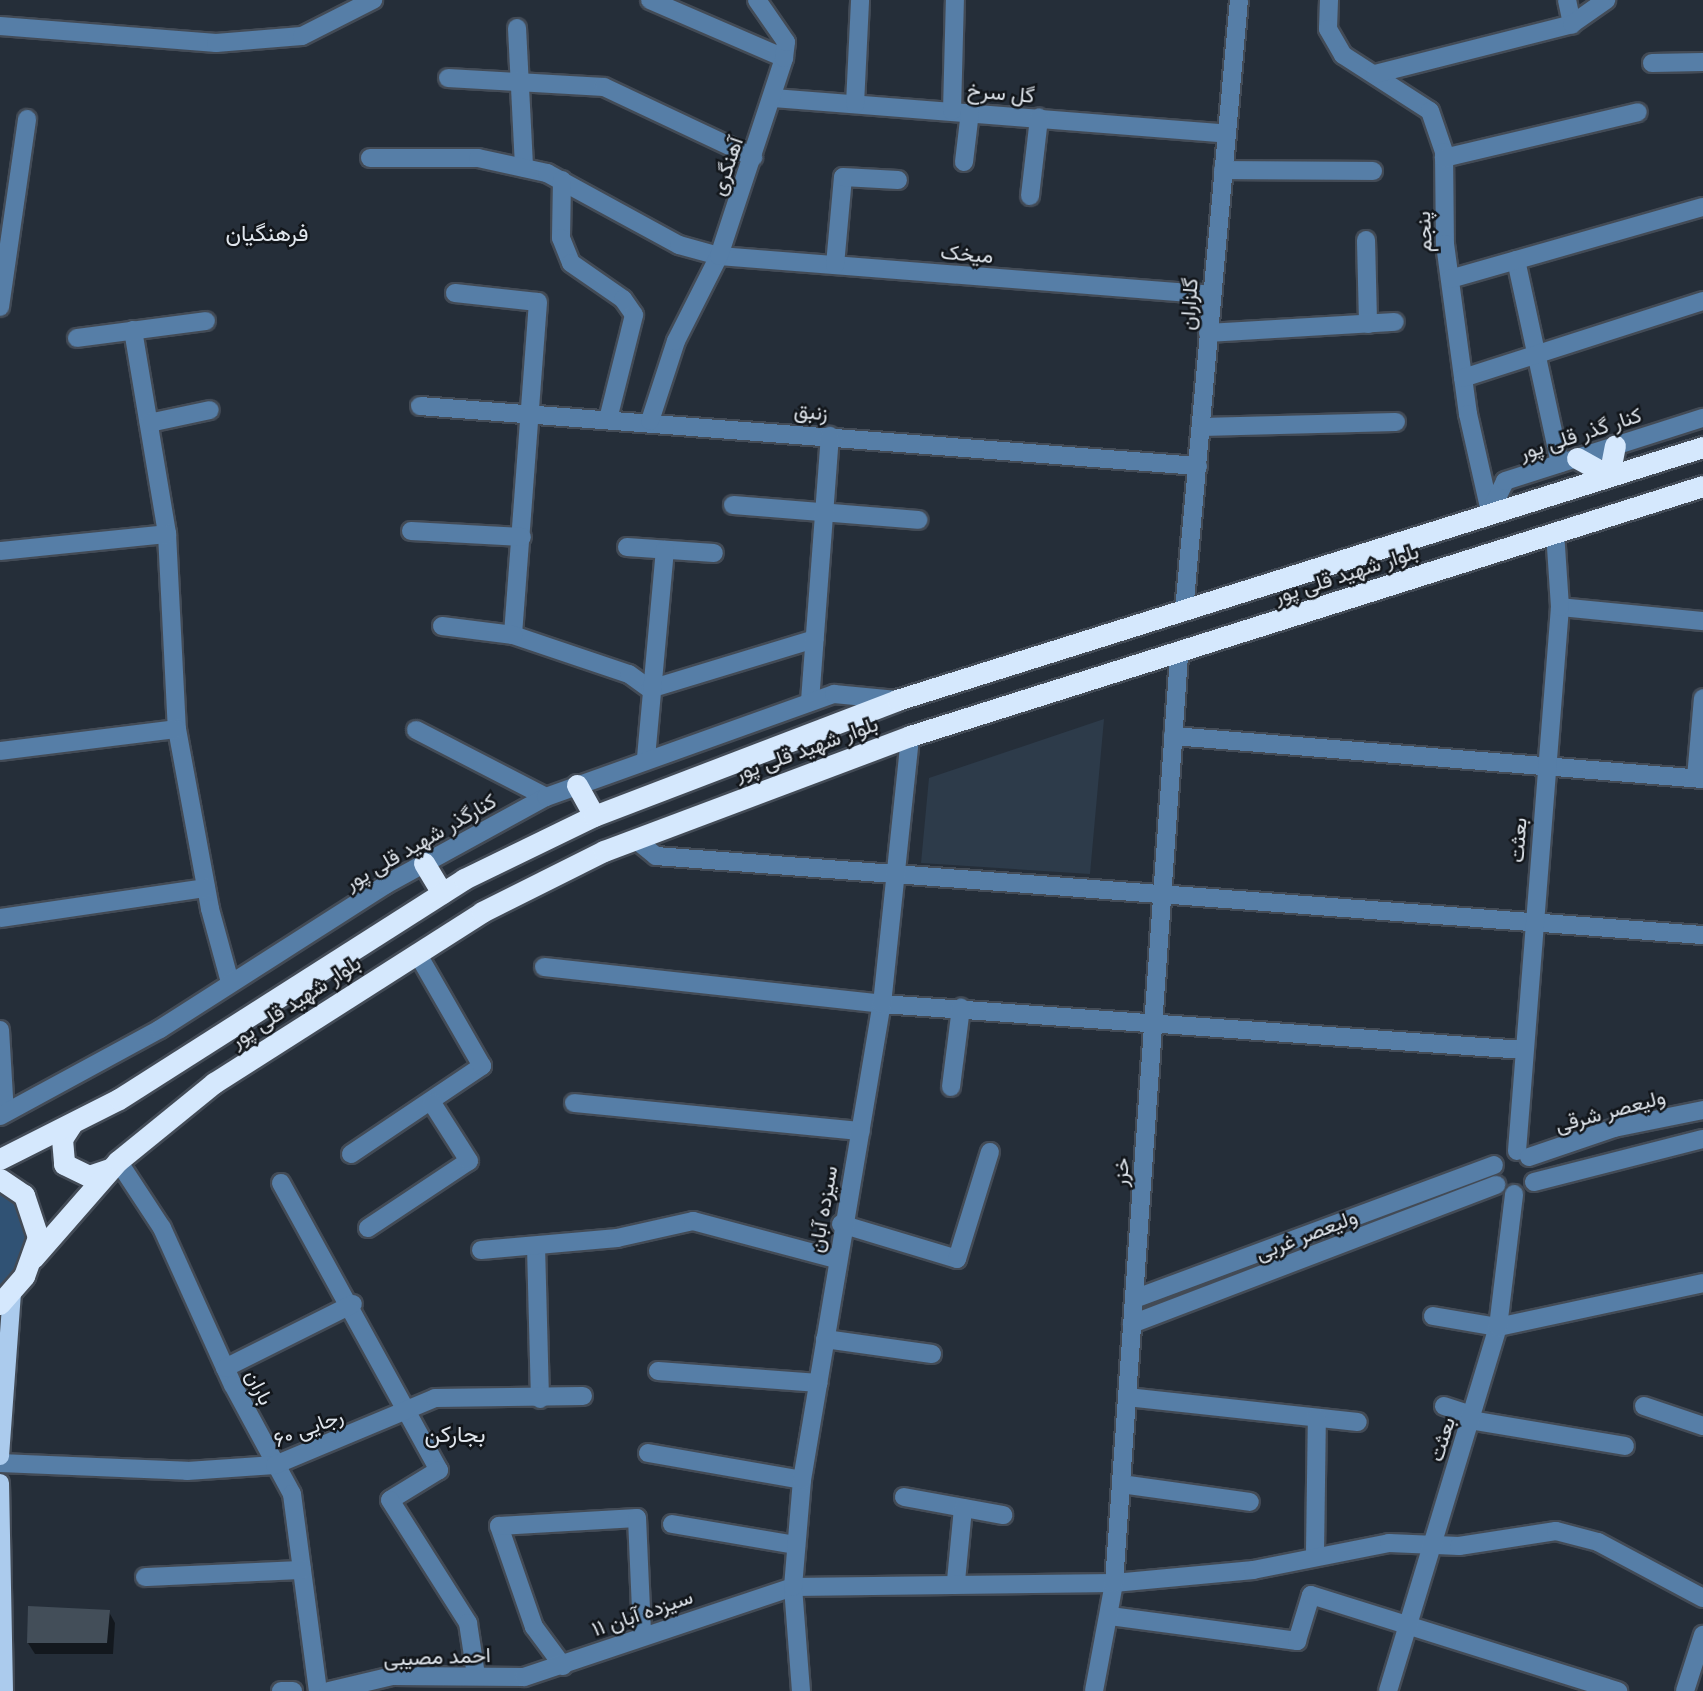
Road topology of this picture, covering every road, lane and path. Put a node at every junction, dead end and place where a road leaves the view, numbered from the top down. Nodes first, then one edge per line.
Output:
1 (373, 0) edge
2 (650, 0) edge
3 (757, 0) edge
4 (860, 0) edge
5 (955, 0) edge
6 (1239, 0) edge
7 (1328, 0) edge
8 (1567, 0) edge
9 (1606, 0) edge
10 (1572, 24) junction
11 (0, 26) edge
12 (517, 28) dead end
13 (784, 58) junction
14 (1703, 62) edge
15 (1652, 63) dead end
16 (1375, 74) junction
17 (447, 78) dead end
18 (521, 79) junction
19 (773, 98) junction
20 (855, 104) junction
21 (961, 111) junction
22 (1639, 112) dead end
23 (1039, 118) junction
24 (27, 119) dead end
25 (1226, 134) junction
26 (753, 157) junction
27 (370, 158) dead end
28 (1444, 159) junction
29 (964, 162) dead end
30 (524, 168) junction
31 (1223, 170) junction
32 (1373, 171) dead end
33 (562, 180) junction
34 (898, 180) dead end
35 (1030, 196) dead end
36 (1703, 207) edge
37 (1366, 240) dead end
38 (719, 256) junction
39 (1516, 260) junction
40 (835, 265) junction
41 (1450, 279) junction
42 (456, 293) dead end
43 (1211, 295) junction
44 (1703, 302) edge
45 (0, 307) edge
46 (206, 321) dead end
47 (1395, 322) dead end
48 (1368, 324) junction
49 (134, 330) junction
50 (1208, 333) junction
51 (78, 338) dead end
52 (1534, 354) junction
53 (1463, 378) junction
54 (420, 405) dead end
55 (210, 410) dead end
56 (533, 415) junction
57 (1703, 418) edge
58 (608, 419) junction
59 (650, 421) junction
60 (1396, 422) dead end
61 (149, 423) junction
62 (1201, 427) junction
63 (830, 436) junction
64 (1615, 446) junction
65 (1703, 447) edge
66 (1569, 461) junction
67 (1198, 466) junction
68 (1609, 476) junction
69 (1703, 486) edge
70 (733, 505) dead end
71 (1490, 512) junction
72 (824, 513) junction
73 (918, 520) dead end
74 (411, 531) dead end
75 (1555, 532) junction
76 (167, 534) junction
77 (522, 537) junction
78 (627, 547) dead end
79 (665, 550) junction
80 (0, 551) edge
81 (713, 554) dead end
82 (1560, 607) junction
83 (1184, 611) junction
84 (1703, 621) edge
85 (442, 626) dead end
86 (513, 635) junction
87 (815, 639) junction
88 (1179, 655) junction
89 (650, 689) junction
90 (1703, 698) edge
91 (897, 700) junction
92 (810, 701) junction
93 (177, 729) junction
94 (416, 730) dead end
95 (910, 736) junction
96 (1173, 736) junction
97 (0, 751) edge
98 (646, 758) junction
99 (1546, 762) junction
100 (1699, 779) edge
101 (577, 785) junction
102 (546, 797) junction
103 (594, 816) junction
104 (635, 839) junction
105 (424, 863) junction
106 (897, 872) junction
107 (206, 888) junction
108 (442, 893) junction
109 (1163, 895) junction
110 (0, 918) edge
111 (1535, 920) junction
112 (1703, 935) edge
113 (416, 953) junction
114 (544, 967) dead end
115 (230, 982) junction
116 (882, 1004) junction
117 (961, 1008) junction
118 (1154, 1020) junction
119 (0, 1030) edge
120 (1522, 1050) junction
121 (951, 1087) dead end
122 (432, 1103) junction
123 (574, 1103) dead end
124 (1703, 1110) edge
125 (3, 1115) edge
126 (71, 1125) junction
127 (861, 1131) junction
128 (1703, 1139) edge
129 (990, 1152) dead end
130 (351, 1154) dead end
131 (1523, 1154) junction
132 (0, 1159) edge
133 (116, 1162) junction
134 (1494, 1165) junction
135 (0, 1179) edge
136 (1534, 1182) junction
137 (281, 1183) dead end
138 (1496, 1185) junction
139 (1514, 1194) junction
140 (841, 1224) junction
141 (368, 1228) dead end
142 (1308, 1229) junction
143 (536, 1246) junction
144 (481, 1250) dead end
145 (1319, 1254) junction
146 (33, 1258) junction
147 (836, 1259) junction
148 (1703, 1283) edge
149 (6, 1297) edge
150 (1133, 1299) junction
151 (353, 1304) junction
152 (1433, 1316) dead end
153 (1132, 1324) junction
154 (1498, 1327) junction
155 (825, 1339) junction
156 (932, 1354) dead end
157 (225, 1368) junction
158 (658, 1371) dead end
159 (819, 1383) junction
160 (2, 1395) edge
161 (583, 1396) dead end
162 (1127, 1397) junction
163 (540, 1399) junction
164 (1444, 1406) dead end
165 (1644, 1406) dead end
166 (406, 1412) junction
167 (1317, 1418) junction
168 (1471, 1418) junction
169 (1358, 1422) dead end
170 (1703, 1426) edge
171 (1625, 1446) dead end
172 (648, 1453) dead end
173 (0, 1456) edge
174 (0, 1463) edge
175 (275, 1465) junction
176 (802, 1480) junction
177 (0, 1483) edge
178 (1121, 1484) junction
179 (904, 1497) dead end
180 (1250, 1502) dead end
181 (963, 1508) junction
182 (1003, 1515) dead end
183 (672, 1524) dead end
184 (1434, 1544) junction
185 (796, 1545) junction
186 (1315, 1553) junction
187 (302, 1570) junction
188 (145, 1577) dead end
189 (956, 1581) junction
190 (1114, 1583) junction
191 (793, 1587) junction
192 (1703, 1598) edge
193 (1110, 1616) junction
194 (1408, 1626) junction
195 (642, 1633) junction
196 (1703, 1635) edge
197 (563, 1666) junction
198 (477, 1675) junction
199 (392, 1684) edge
200 (509, 1684) edge
201 (4, 1691) edge
202 (281, 1691) edge
203 (293, 1691) edge
204 (318, 1691) edge
205 (329, 1691) edge
206 (801, 1691) edge
207 (1094, 1691) edge
208 (1388, 1691) edge
209 (1618, 1691) edge
210 (1685, 1691) edge

1 - 11 street
2 - 13 street
3 - 13 street
4 - 20 street
5 - 21 street
6 - 25 street, گلزاران
7 - 16 street, پنجم
8 - 10 street
9 - 10 street
10 - 16 street
12 - 18 street
13 - 19 street, آهنگری
14 - 15 street
16 - 28 street, پنجم
17 - 18 street
18 - 26 street
18 - 30 street
19 - 20 street, گل سرخ
19 - 26 street, آهنگری
20 - 21 street, گل سرخ
21 - 23 street, گل سرخ
21 - 29 street
22 - 28 street
23 - 25 street, گل سرخ
23 - 35 street
24 - 45 street
25 - 31 street, گلزاران
26 - 38 street, آهنگری
27 - 30 street, میخک
28 - 41 street, پنجم
30 - 33 street, میخک
31 - 32 street
31 - 43 street, گلزاران
33 - 38 street, میخک
33 - 58 street
34 - 40 street
36 - 39 street
37 - 48 street
38 - 40 street, میخک
38 - 59 street, آهنگری
39 - 41 street
39 - 52 street
40 - 43 street, میخک
41 - 53 street, پنجم
42 - 56 street
43 - 50 street, گلزاران
44 - 52 street
46 - 49 street
47 - 48 street
48 - 50 street
49 - 51 street
49 - 61 street
50 - 62 street, گلزاران
52 - 53 street
52 - 66 street
53 - 71 street, پنجم
54 - 56 street, زنبق
55 - 61 street
56 - 58 street, زنبق
56 - 77 street
57 - 64 street, کنار گذر قلی پور
58 - 59 street, زنبق
59 - 63 street, زنبق
60 - 62 street
61 - 76 street
62 - 67 street, گلزاران
63 - 67 street, زنبق
63 - 72 street
64 - 66 street, کنار گذر قلی پور
64 - 68 highway
65 - 68 highway, بلوار شهید قلی پور
66 - 68 highway
66 - 71 street, کنار گذر قلی پور
67 - 83 street, گلزاران
68 - 71 highway, بلوار شهید قلی پور
69 - 75 highway, بلوار شهید قلی پور
70 - 72 street
71 - 83 highway, بلوار شهید قلی پور
72 - 73 street
72 - 87 street
74 - 77 street
75 - 82 street, بعثت
75 - 88 highway, بلوار شهید قلی پور
76 - 80 street
76 - 93 street
77 - 86 street
78 - 79 street
79 - 81 street
79 - 89 street
82 - 84 street
82 - 99 street, بعثت
83 - 91 highway, بلوار شهید قلی پور
85 - 86 street
86 - 89 street
87 - 89 street
87 - 92 street
88 - 95 highway, بلوار شهید قلی پور
88 - 96 street, خزر
89 - 98 street
90 - 100 street
91 - 92 street, کنارگذر شهید قلی پور
91 - 103 highway, بلوار شهید قلی پور
92 - 98 street, کنارگذر شهید قلی پور
93 - 97 street
93 - 107 street
94 - 102 street
95 - 104 highway, بلوار شهید قلی پور
95 - 106 street, سیزده آبان
96 - 99 street
96 - 109 street, خزر
98 - 101 street, کنارگذر شهید قلی پور
99 - 100 street
99 - 111 street, بعثت
101 - 102 street, کنارگذر شهید قلی پور
101 - 103 highway
102 - 105 street, کنارگذر شهید قلی پور
103 - 108 highway, بلوار شهید قلی پور
104 - 106 street
104 - 113 highway, بلوار شهید قلی پور
105 - 108 highway
105 - 115 street, کنارگذر شهید قلی پور
106 - 109 street
106 - 116 street, سیزده آبان
107 - 110 street
107 - 115 street
108 - 126 highway, بلوار شهید قلی پور
109 - 111 street
109 - 118 street, خزر
111 - 112 street
111 - 120 street, بعثت
113 - 122 street
113 - 133 highway, بلوار شهید قلی پور
114 - 116 street
115 - 125 street, کنارگذر شهید قلی پور
116 - 117 street
116 - 127 street, سیزده آبان
117 - 118 street
117 - 121 street
118 - 120 street
118 - 150 street, خزر
119 - 125 street
120 - 131 street, بعثت
122 - 130 street
122 - 141 street
123 - 127 street
124 - 131 street, ولیعصر شرقی
126 - 132 highway, بلوار شهید قلی پور
126 - 133 highway
127 - 140 street, سیزده آبان
128 - 136 street
129 - 140 street
131 - 134 street, ولیعصر شرقی
131 - 136 street, بعثت
133 - 146 highway, بلوار شهید قلی پور
133 - 157 street, باران
134 - 138 street
134 - 142 street, ولیعصر غربی
135 - 146 highway
136 - 139 street
137 - 151 street
138 - 139 street
138 - 145 street, ولیعصر غربی
139 - 154 street, بعثت
140 - 147 street, سیزده آبان
142 - 145 street
142 - 150 street, ولیعصر غربی
143 - 144 street
143 - 147 street
143 - 163 street
145 - 153 street, ولیعصر غربی
146 - 149 highway, بلوار شهید قلی پور
147 - 155 street, سیزده آبان
148 - 154 street
149 - 160 main road
150 - 153 street, خزر
151 - 157 street
151 - 166 street
152 - 154 street
153 - 162 street, خزر
154 - 168 street, بعثت
155 - 156 street
155 - 159 street, سیزده آبان
157 - 175 street, باران
158 - 159 street
159 - 176 street, سیزده آبان
160 - 173 main road
161 - 163 street, رجایی ۶۰
162 - 167 street
162 - 178 street, خزر
163 - 166 street, رجایی ۶۰
164 - 168 street
165 - 170 street
166 - 175 street, رجایی ۶۰
166 - 198 street
167 - 169 street
167 - 186 street
168 - 171 street
168 - 184 street, بعثت
172 - 176 street
174 - 175 street, رجایی ۶۰
175 - 187 street, باران
176 - 185 street, سیزده آبان
177 - 201 main road
178 - 180 street
178 - 190 street, خزر
179 - 181 street
181 - 182 street
181 - 189 street
183 - 185 street
184 - 186 street, سیزده آبان ۱۱
184 - 192 street, سیزده آبان ۱۱
184 - 194 street, بعثت
185 - 191 street, سیزده آبان
186 - 190 street, سیزده آبان ۱۱
187 - 188 street
187 - 204 street, باران
189 - 190 street, سیزده آبان ۱۱
189 - 191 street, سیزده آبان ۱۱
190 - 193 street, خزر
191 - 195 street, سیزده آبان ۱۱
191 - 206 street, سیزده آبان
193 - 194 street
193 - 207 street, خزر
194 - 208 street, بعثت
194 - 209 street
195 - 197 street, سیزده آبان ۱۱
195 - 197 street
196 - 210 street
197 - 200 street, سیزده آبان ۱۱
198 - 199 street, احمد مصیبی
198 - 200 street, احمد مصیبی
199 - 205 street, احمد مصیبی
202 - 203 street

